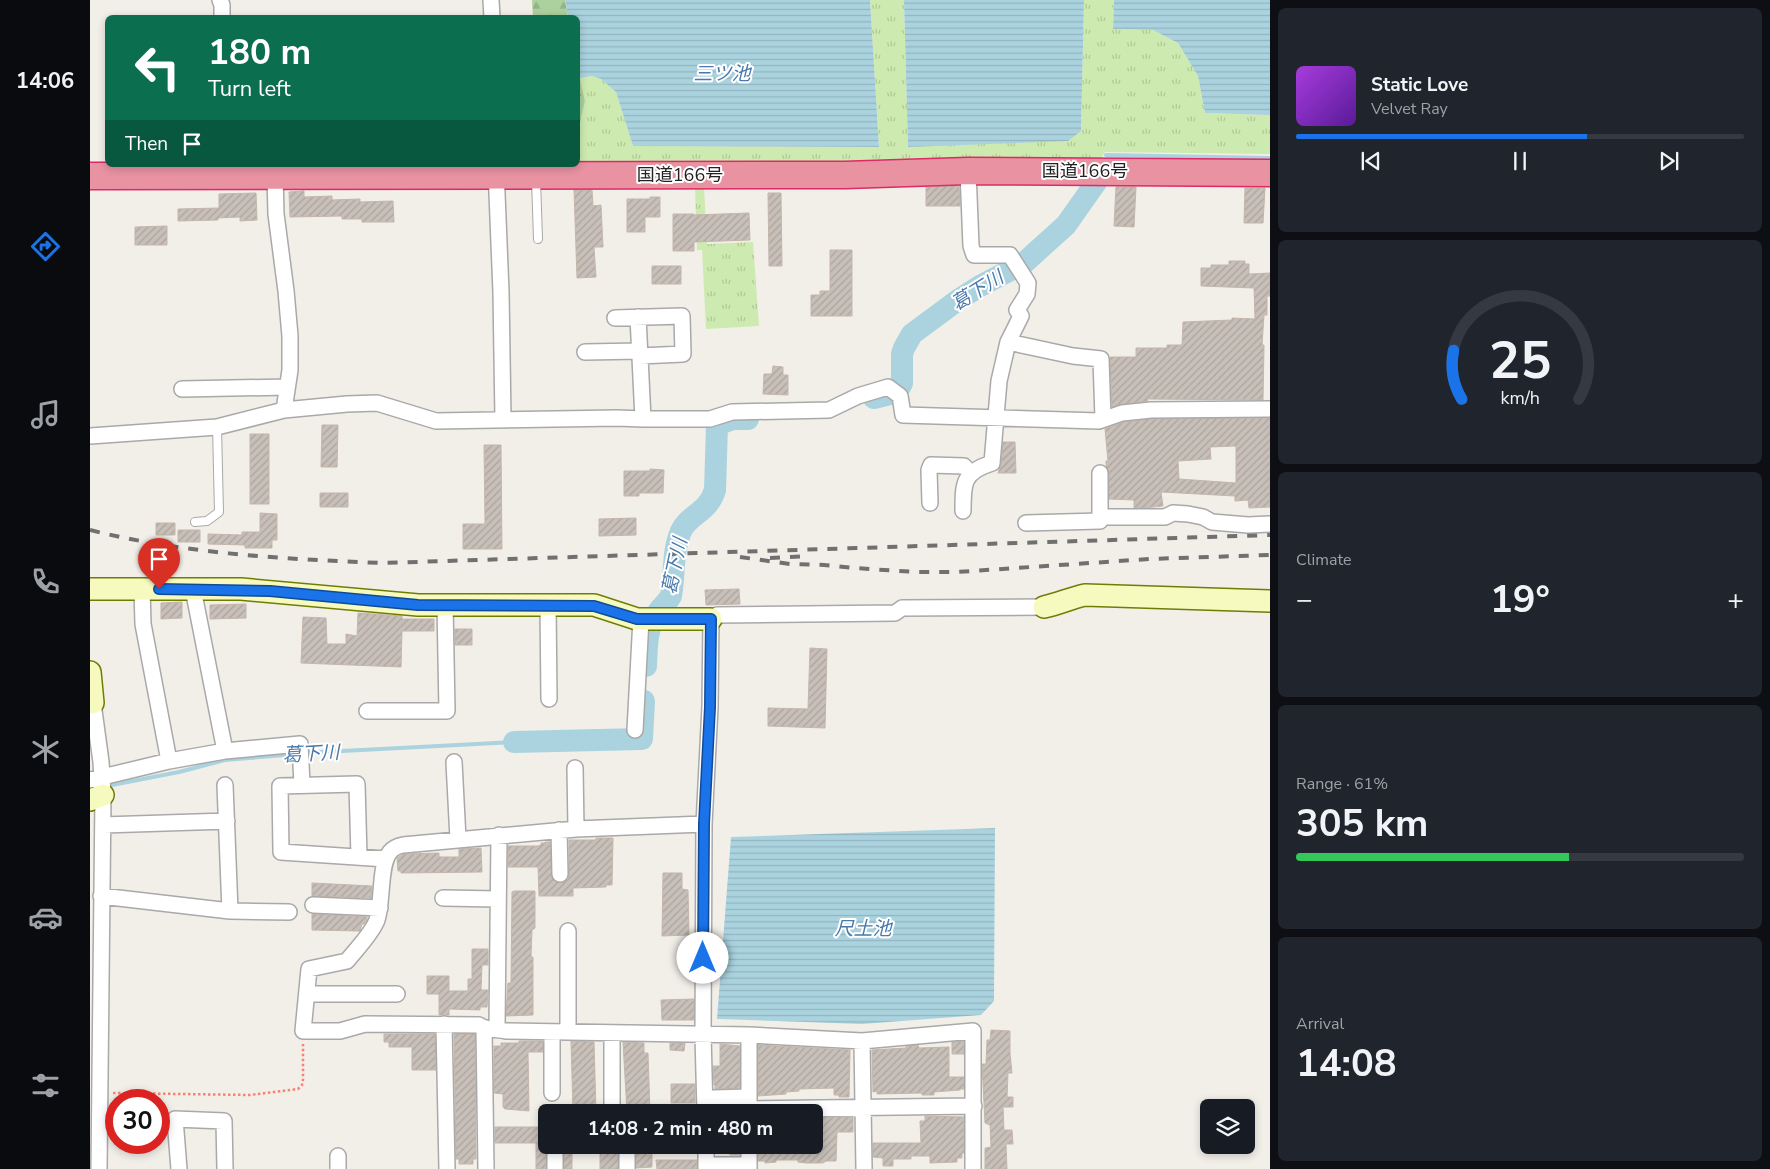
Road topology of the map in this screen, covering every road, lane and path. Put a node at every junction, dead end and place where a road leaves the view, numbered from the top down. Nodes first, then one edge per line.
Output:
1 (220, 0) edge
2 (491, 0) edge
3 (222, 15) edge
4 (492, 15) edge
5 (226, 170) edge
6 (436, 170) edge
7 (496, 170) edge
8 (968, 172) junction
9 (1270, 173) edge
10 (536, 174) junction
11 (90, 176) edge
12 (275, 176) junction
13 (90, 186) edge
14 (538, 239) dead end
15 (638, 317) junction
16 (615, 318) dead end
17 (1008, 342) junction
18 (585, 352) dead end
19 (640, 354) junction
20 (287, 388) junction
21 (182, 389) dead end
22 (1270, 409) edge
23 (284, 410) junction
24 (996, 417) junction
25 (643, 419) junction
26 (1103, 419) junction
27 (503, 420) junction
28 (217, 427) junction
29 (90, 436) edge
30 (970, 473) junction
31 (1100, 473) dead end
32 (930, 503) dead end
33 (963, 511) dead end
34 (1100, 517) junction
35 (195, 522) dead end
36 (1026, 523) dead end
37 (1270, 524) edge
38 (90, 589) edge
39 (142, 589) junction
40 (193, 589) junction
41 (1270, 601) edge
42 (445, 605) junction
43 (548, 606) junction
44 (1044, 608) joint
45 (651, 619) junction
46 (711, 619) junction
47 (90, 672) edge
48 (548, 699) dead end
49 (91, 703) edge
50 (366, 711) dead end
51 (636, 730) dead end
52 (225, 751) junction
53 (168, 761) junction
54 (454, 762) dead end
55 (575, 768) dead end
56 (225, 785) dead end
57 (302, 785) junction
58 (96, 788) edge
59 (226, 821) junction
60 (704, 824) junction
61 (102, 825) junction
62 (576, 828) junction
63 (559, 830) junction
64 (499, 836) junction
65 (458, 839) junction
66 (360, 857) junction
67 (386, 859) junction
68 (560, 874) dead end
69 (102, 896) junction
70 (443, 898) dead end
71 (498, 899) junction
72 (314, 905) dead end
73 (380, 908) junction
74 (230, 911) junction
75 (289, 912) dead end
76 (568, 931) dead end
77 (306, 994) junction
78 (397, 994) dead end
79 (444, 1024) junction
80 (490, 1028) junction
81 (302, 1031) junction
82 (552, 1032) junction
83 (568, 1032) junction
84 (612, 1034) junction
85 (703, 1035) junction
86 (749, 1035) junction
87 (862, 1041) junction
88 (99, 1092) junction
89 (552, 1093) dead end
90 (713, 1098) dead end
91 (612, 1104) edge
92 (705, 1104) edge
93 (740, 1104) edge
94 (749, 1104) edge
95 (974, 1106) junction
96 (823, 1107) edge
97 (863, 1107) junction
98 (555, 1154) edge
99 (627, 1154) edge
100 (708, 1154) edge
101 (749, 1154) edge
102 (711, 1167) edge
103 (749, 1167) edge
104 (99, 1169) edge
105 (179, 1169) edge
106 (225, 1169) edge
107 (447, 1169) edge
108 (486, 1169) edge
109 (555, 1169) edge
110 (627, 1169) edge
111 (864, 1169) edge
112 (973, 1169) edge

1 - 3 street
2 - 4 street
5 - 11 highway, 国道166号
5 - 12 highway, 国道166号
6 - 7 highway, 国道166号
6 - 12 highway, 国道166号
7 - 10 highway, 国道166号
7 - 27 street
8 - 9 highway, 国道166号
8 - 10 highway, 国道166号
8 - 17 street
10 - 14 lane
11 - 13 street
12 - 20 street
15 - 16 street
15 - 19 street
15 - 19 street
17 - 24 street
17 - 26 street
18 - 19 street
19 - 25 street
20 - 21 street
20 - 23 street
22 - 26 street
23 - 27 street
23 - 28 street
24 - 25 street
24 - 26 street
24 - 30 street
25 - 27 street
28 - 29 street
28 - 35 lane
30 - 32 street
30 - 33 street
31 - 34 street
34 - 36 street
34 - 37 street
38 - 39 street
39 - 40 street
39 - 53 street
40 - 42 street
40 - 52 street
41 - 44 street
42 - 43 street
42 - 50 street
43 - 45 street
43 - 48 street
44 - 46 street
45 - 46 street
45 - 51 street
46 - 60 street
47 - 49 street
49 - 58 street
52 - 53 street
52 - 57 street
53 - 58 street
54 - 65 street
55 - 62 street
56 - 59 street
57 - 66 street
57 - 66 street
58 - 61 street
59 - 61 street
59 - 74 street
60 - 62 street
60 - 85 street
61 - 69 street
62 - 63 street
63 - 64 street
63 - 68 street
64 - 65 street
64 - 71 street
65 - 67 street
66 - 67 street
67 - 73 street
69 - 74 street
69 - 88 street
70 - 71 street
71 - 80 street
72 - 73 street
73 - 77 street
74 - 75 street
76 - 83 street
77 - 78 street
77 - 81 street
79 - 80 street
79 - 81 street
79 - 107 street
80 - 82 street
80 - 108 street
81 - 88 path
82 - 83 street
82 - 89 street
83 - 84 street
84 - 85 street
84 - 91 street
85 - 86 street
85 - 92 street
86 - 87 street
86 - 94 street
87 - 95 street
87 - 97 street
88 - 104 street
90 - 93 street
95 - 97 street
95 - 112 street
96 - 97 street
97 - 111 street
98 - 109 street
99 - 110 street
100 - 102 street
101 - 103 street
102 - 103 street
105 - 106 street

